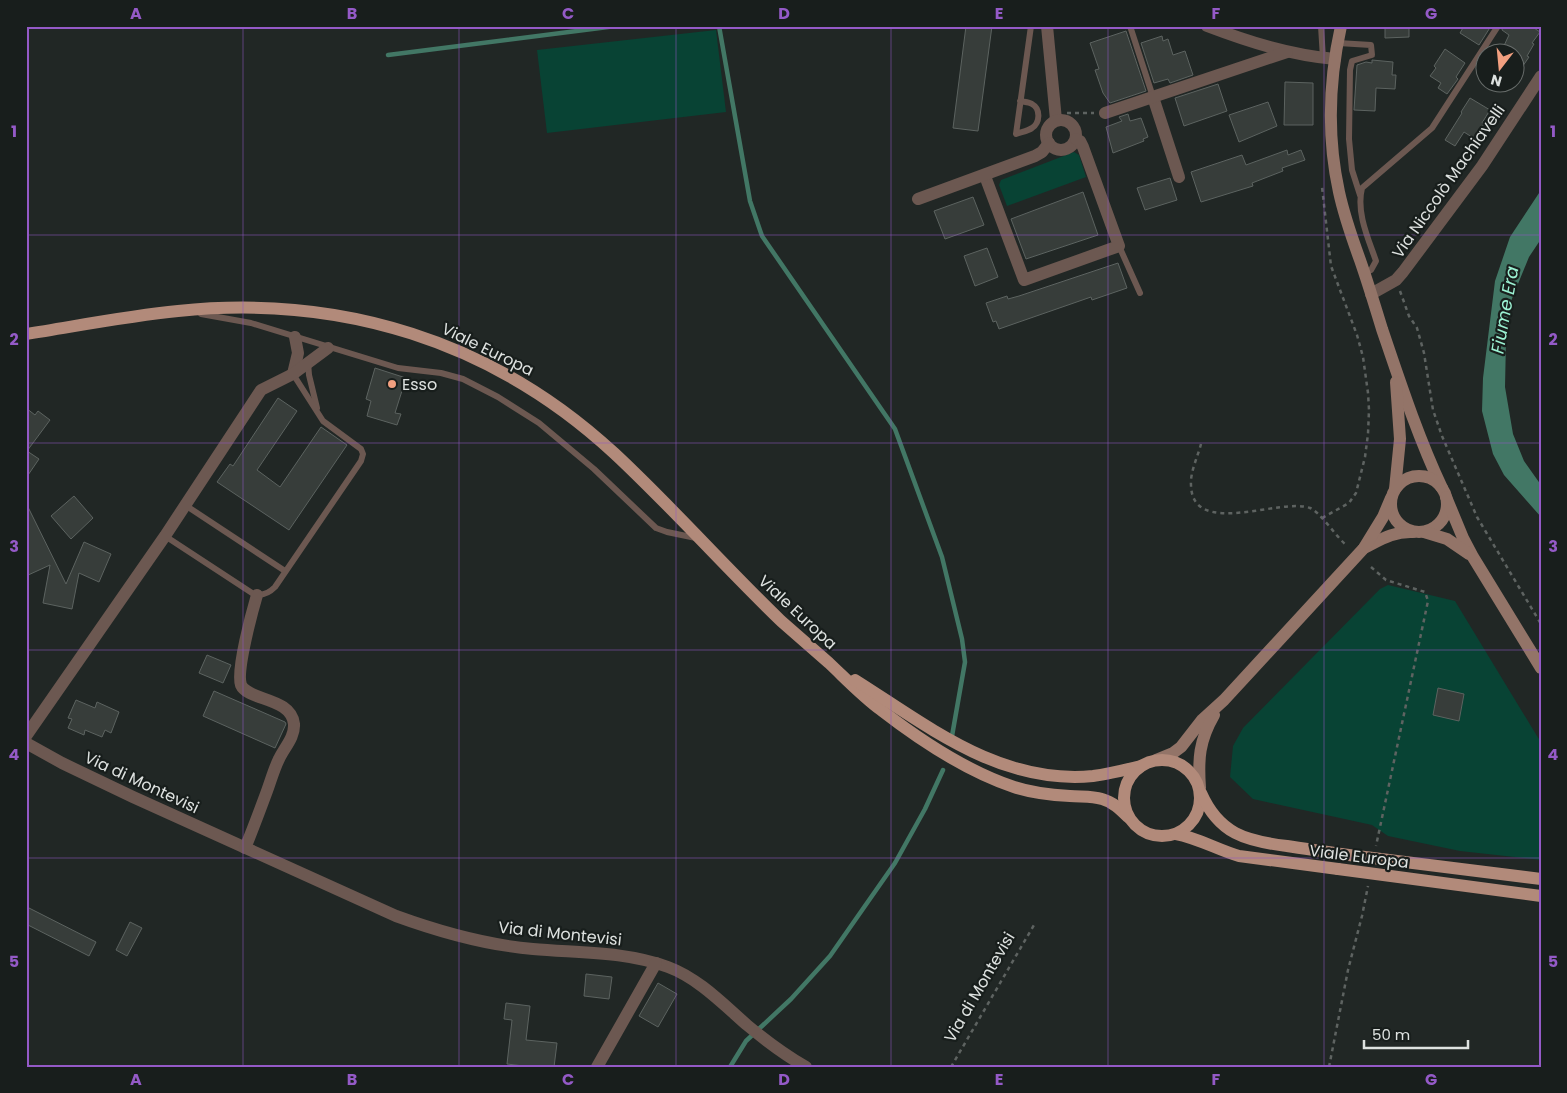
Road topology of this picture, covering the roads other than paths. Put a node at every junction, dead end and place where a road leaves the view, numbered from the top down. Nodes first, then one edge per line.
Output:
1 (1031, 26) edge
2 (1047, 26) edge
3 (1130, 26) edge
4 (1208, 26) edge
5 (1321, 26) edge
6 (1341, 26) edge
7 (1498, 26) edge
8 (1338, 42) junction
9 (1287, 52) junction
10 (1329, 59) junction
11 (1541, 76) edge
12 (1152, 97) junction
13 (1020, 102) junction
14 (1105, 113) road end
15 (1056, 117) junction
16 (1076, 139) junction
17 (1049, 143) junction
18 (985, 176) junction
19 (1179, 177) dead end
20 (1360, 196) junction
21 (918, 199) dead end
22 (1119, 246) junction
23 (1364, 274) junction
24 (1140, 293) dead end
25 (1371, 294) junction
26 (180, 310) junction
27 (26, 334) edge
28 (295, 337) junction
29 (328, 348) junction
30 (308, 362) junction
31 (1394, 362) junction
32 (292, 374) junction
33 (320, 416) junction
34 (1393, 493) junction
35 (1444, 493) junction
36 (185, 504) junction
37 (1420, 532) junction
38 (165, 536) junction
39 (699, 538) junction
40 (1364, 548) junction
41 (1473, 557) junction
42 (285, 571) junction
43 (258, 596) junction
44 (832, 665) junction
45 (1541, 668) edge
46 (1224, 700) junction
47 (26, 736) edge
48 (26, 743) edge
49 (1156, 760) junction
50 (1141, 766) junction
51 (1200, 790) junction
52 (1128, 816) junction
53 (1176, 834) junction
54 (245, 848) junction
55 (1541, 879) edge
56 (1541, 896) edge
57 (656, 963) junction
58 (597, 1067) edge
59 (806, 1067) edge

1 - 13 lane
2 - 15 street
3 - 12 lane
4 - 9 street
5 - 10 lane
6 - 8 street
7 - 20 lane
8 - 10 street
8 - 20 lane
9 - 10 street
9 - 12 street
10 - 23 street
11 - 25 street, Via Niccolò Machiavelli
12 - 14 street
12 - 19 street
13 - 13 lane
15 - 16 street
15 - 17 street
16 - 17 street
16 - 22 street
17 - 18 street
18 - 21 street
18 - 22 street
20 - 23 lane
22 - 24 lane
23 - 25 street
25 - 31 street
26 - 27 main road, Viale Europa
26 - 28 lane
26 - 39 main road, Viale Europa
28 - 29 lane
28 - 32 street
29 - 30 street
29 - 39 lane
30 - 32 street
30 - 33 lane
31 - 34 street
31 - 35 street
32 - 33 lane
32 - 36 street
33 - 42 lane
34 - 35 street
34 - 37 street
34 - 40 street
35 - 37 street
35 - 41 street
36 - 38 street
36 - 42 lane
37 - 40 street
37 - 41 street
38 - 43 lane
38 - 47 street
39 - 44 main road, Viale Europa
40 - 46 street
41 - 45 street
42 - 43 lane
43 - 54 street
44 - 50 main road, Viale Europa
44 - 52 main road, Viale Europa
46 - 49 street
46 - 51 street
48 - 54 street, Via di Montevisi
49 - 50 main road, Viale Europa
49 - 51 main road, Viale Europa
50 - 52 main road
51 - 53 main road
51 - 55 main road, Viale Europa, bridge
52 - 53 main road, Viale Europa
53 - 56 main road, Viale Europa, bridge
54 - 57 street, Via di Montevisi
57 - 58 street
57 - 59 street, Via di Montevisi

